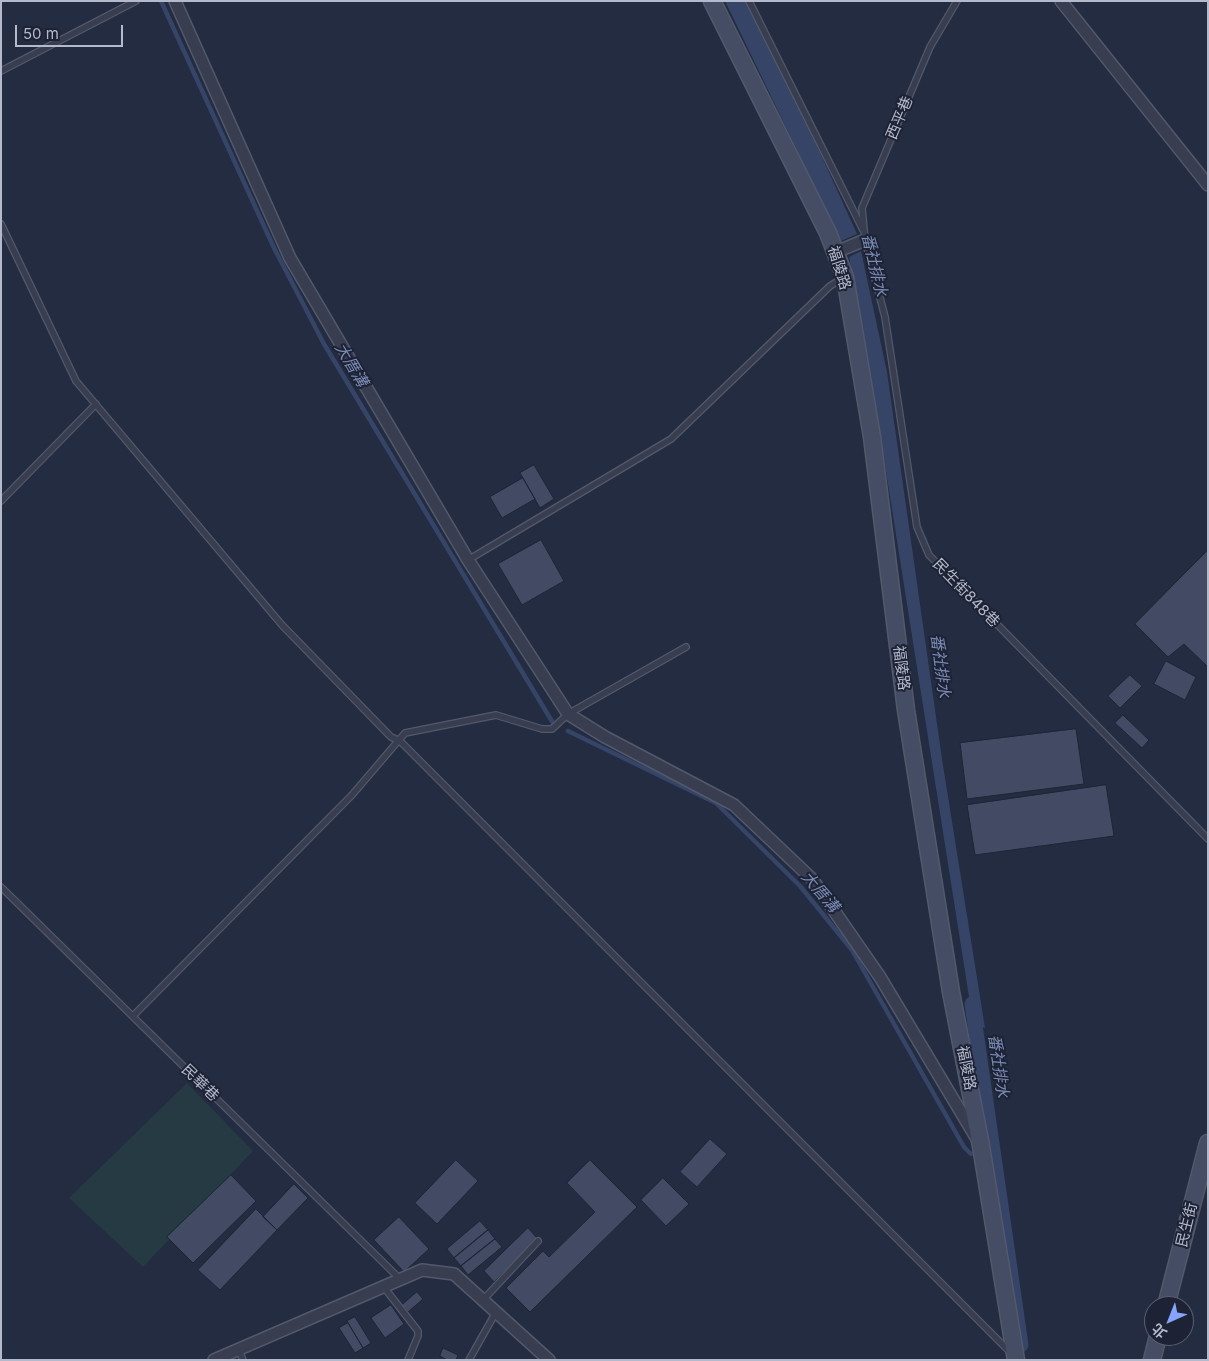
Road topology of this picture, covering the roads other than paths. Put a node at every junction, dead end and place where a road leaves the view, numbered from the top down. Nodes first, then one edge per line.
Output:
1 (136, 1) edge
2 (174, 1) edge
3 (712, 1) edge
4 (749, 1) edge
5 (957, 1) edge
6 (1061, 1) edge
7 (1, 71) edge
8 (1208, 185) edge
9 (1, 224) edge
10 (865, 237) junction
11 (836, 252) junction
12 (845, 277) junction
13 (96, 404) junction
14 (1, 501) edge
15 (468, 560) junction
16 (686, 647) dead end
17 (568, 714) junction
18 (400, 741) junction
19 (1208, 839) edge
20 (1, 887) edge
21 (133, 1016) junction
22 (1208, 1143) edge
23 (981, 1146) junction
24 (538, 1241) dead end
25 (399, 1278) junction
26 (383, 1286) junction
27 (1169, 1296) edge
28 (482, 1300) junction
29 (496, 1312) junction
30 (1156, 1346) edge
31 (241, 1355) edge
32 (1016, 1358) edge
33 (214, 1360) edge
34 (408, 1360) edge
35 (469, 1360) edge
36 (549, 1360) edge
37 (1152, 1360) edge

1 - 7 lane
2 - 15 street
3 - 11 street, 福陵路
4 - 10 lane
5 - 10 lane, 西平巷
6 - 8 street
9 - 13 lane
10 - 11 street
10 - 19 lane, 民生街848巷
11 - 12 street, 福陵路
12 - 15 lane
12 - 23 street, 福陵路
13 - 14 lane
13 - 18 lane
15 - 17 street
16 - 17 lane
17 - 18 lane
17 - 23 street
18 - 21 lane
18 - 32 lane
20 - 21 lane, 民華巷
21 - 25 lane, 民華巷
22 - 27 street, 民生街
23 - 32 street, 福陵路
24 - 28 lane
25 - 26 street
25 - 28 street
26 - 31 street
26 - 34 lane
28 - 29 street
29 - 35 lane
29 - 36 street
30 - 37 street
31 - 33 street

